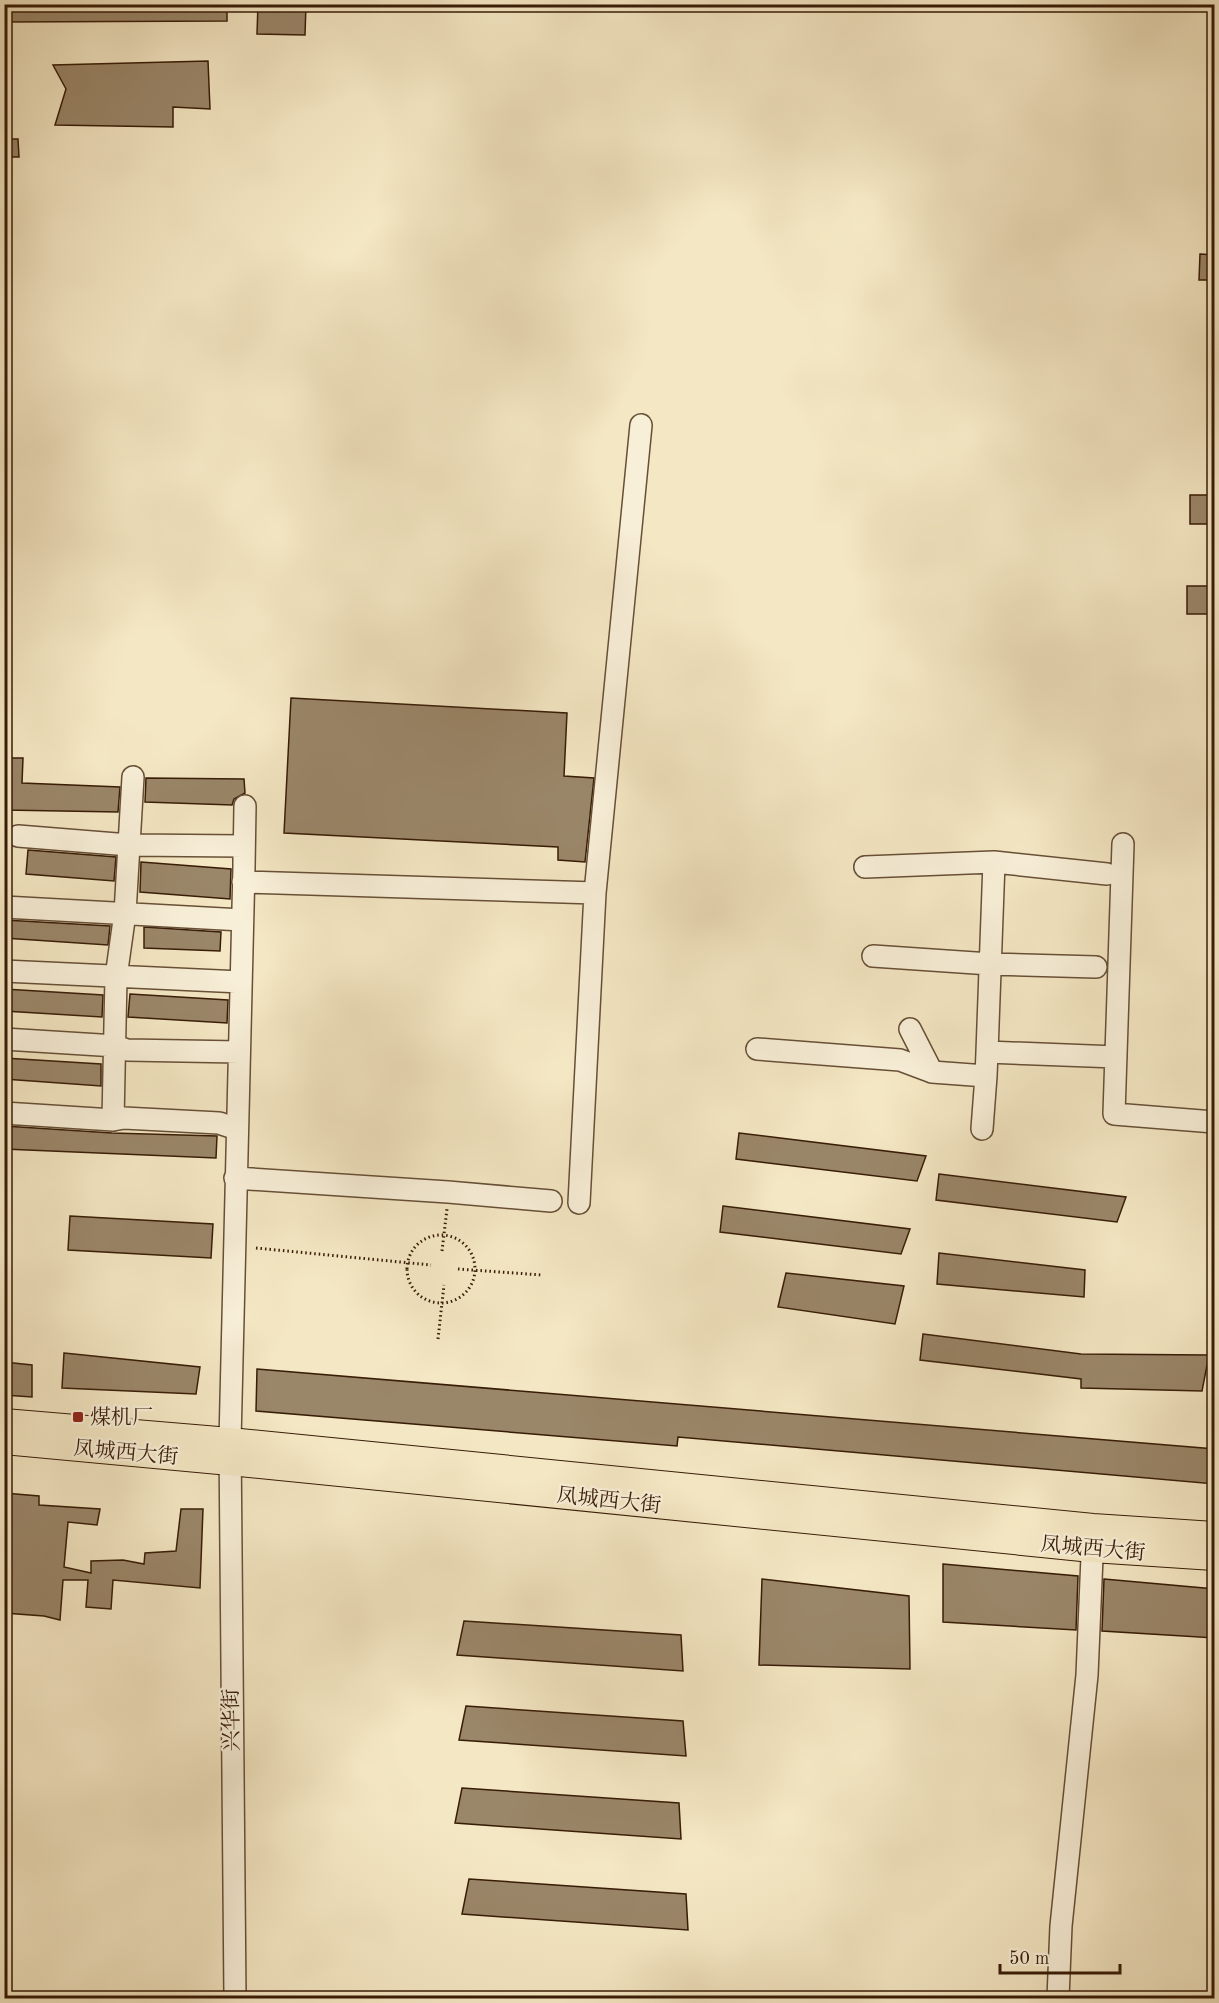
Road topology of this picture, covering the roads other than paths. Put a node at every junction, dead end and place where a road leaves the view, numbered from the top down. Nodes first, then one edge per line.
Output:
1 (641, 424) dead end
2 (133, 777) dead end
3 (245, 806) dead end
4 (18, 836) dead end
5 (1123, 843) dead end
6 (129, 845) junction
7 (994, 862) junction
8 (865, 867) dead end
9 (1107, 874) dead end
10 (244, 875) junction
11 (596, 893) junction
12 (4, 907) edge
13 (125, 913) junction
14 (242, 920) junction
15 (873, 956) dead end
16 (990, 964) junction
17 (1095, 967) dead end
18 (4, 971) edge
19 (116, 976) junction
20 (241, 982) junction
21 (910, 1029) dead end
22 (4, 1039) edge
23 (116, 1046) junction
24 (757, 1049) dead end
25 (239, 1052) junction
26 (987, 1052) junction
27 (1116, 1057) junction
28 (932, 1072) junction
29 (986, 1076) junction
30 (4, 1113) edge
31 (113, 1120) junction
32 (1215, 1122) edge
33 (237, 1129) junction
34 (982, 1129) dead end
35 (235, 1178) junction
36 (551, 1201) dead end
37 (579, 1203) dead end
38 (4, 1422) edge
39 (4, 1441) edge
40 (230, 1451) junction
41 (1215, 1535) edge
42 (1093, 1538) junction
43 (1215, 1557) edge
44 (235, 1998) edge
45 (1058, 1998) edge

1 - 11 street
2 - 6 street
3 - 10 street, 兴华街
4 - 6 street
5 - 27 street
6 - 10 street
6 - 13 street
7 - 8 street
7 - 9 street
7 - 16 street
10 - 11 street
10 - 14 street, 兴华街
11 - 37 street
12 - 13 street
13 - 14 street
13 - 19 street
14 - 20 street, 兴华街
15 - 16 street
16 - 17 street
16 - 26 street
18 - 19 street
19 - 20 street
19 - 23 street
20 - 25 street, 兴华街
21 - 28 street
22 - 23 street
23 - 25 street
23 - 31 street
24 - 28 street
25 - 33 street, 兴华街
26 - 27 street
26 - 29 street
27 - 32 street
28 - 29 street
29 - 34 street
30 - 31 street
31 - 33 street
33 - 35 street, 兴华街
35 - 36 street
35 - 40 street, 兴华街
38 - 40 main road, 凤城西大街
39 - 40 main road, 凤城西大街
40 - 42 main road, 凤城西大街
40 - 44 street, 兴华街
41 - 42 main road, 凤城西大街
42 - 43 main road, 凤城西大街
42 - 45 street

